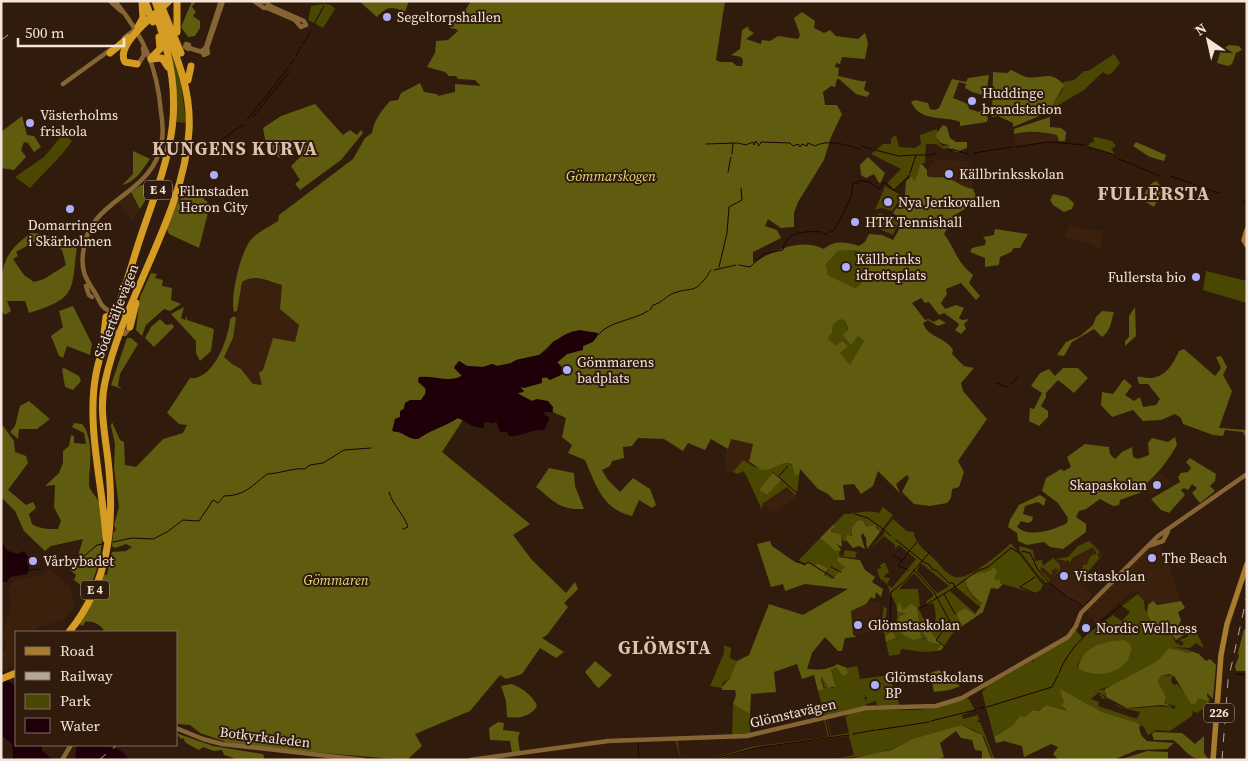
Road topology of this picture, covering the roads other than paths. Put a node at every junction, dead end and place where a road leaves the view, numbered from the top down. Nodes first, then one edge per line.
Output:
1 (112, 1) edge
2 (120, 1) edge
3 (144, 1) edge
4 (153, 1) edge
5 (177, 1) edge
6 (222, 1) edge
7 (254, 1) edge
8 (165, 3) edge
9 (264, 4) edge
10 (122, 12) junction
11 (166, 16) junction
12 (301, 22) dead end
13 (138, 28) junction
14 (177, 35) junction
15 (188, 47) junction
16 (143, 48) junction
17 (110, 53) joint
18 (151, 58) junction
19 (183, 60) junction
20 (138, 63) joint
21 (191, 66) dead end
22 (74, 78) junction
23 (188, 80) junction
24 (64, 85) dead end
25 (186, 90) junction
26 (189, 124) junction
27 (174, 125) junction
28 (169, 152) junction
29 (156, 160) junction
30 (148, 222) dead end
31 (161, 227) dead end
32 (1247, 230) edge
33 (1247, 234) edge
34 (142, 236) dead end
35 (155, 243) junction
36 (1247, 244) edge
37 (138, 252) junction
38 (110, 316) junction
39 (130, 327) junction
40 (124, 334) junction
41 (93, 411) junction
42 (106, 448) junction
43 (1247, 474) edge
44 (103, 497) junction
45 (112, 502) junction
46 (1247, 564) edge
47 (1247, 572) edge
48 (66, 631) edge
49 (70, 631) edge
50 (178, 729) edge
51 (68, 746) edge
52 (295, 754) junction
53 (323, 756) junction
54 (61, 760) edge
55 (364, 760) edge
56 (470, 760) edge
57 (1213, 760) edge

1 - 10 main road
2 - 10 main road
3 - 13 highway
3 - 18 highway
4 - 25 highway, Södertäljevägen / E 4
4 - 27 highway, Södertäljevägen / E 4
5 - 14 highway
6 - 15 main road
7 - 9 main road
8 - 11 highway
8 - 13 highway
9 - 12 main road
10 - 16 main road
10 - 18 main road
11 - 14 highway
11 - 19 highway
13 - 17 highway
13 - 20 highway
13 - 22 main road
14 - 15 highway
15 - 19 highway
16 - 20 main road
16 - 29 main road
17 - 22 main road
18 - 28 highway
18 - 29 main road
19 - 23 highway
21 - 23 highway
22 - 24 main road
23 - 26 highway
25 - 26 highway, Södertäljevägen / E 4
25 - 31 highway
26 - 35 highway, Södertäljevägen / E 4
27 - 28 highway, Södertäljevägen / E 4
27 - 30 highway
28 - 37 highway, Södertäljevägen / E 4
29 - 38 main road
32 - 36 main road
33 - 36 main road
34 - 37 highway
35 - 39 highway
35 - 42 highway, Södertäljevägen / E 4
35 - 45 highway
37 - 38 highway
37 - 41 highway, Södertäljevägen / E 4
37 - 44 highway
38 - 39 main road
38 - 40 main road
38 - 41 highway
39 - 40 main road
40 - 42 highway
41 - 44 highway, Södertäljevägen / E 4
42 - 45 highway, Södertäljevägen / E 4
43 - 56 main road, Glömstavägen
44 - 48 highway, Södertäljevägen / E 4
45 - 49 highway, Södertäljevägen / E 4
46 - 57 main road, 226
47 - 57 main road, 226
50 - 52 main road, Botkyrkaleden
51 - 54 main road
52 - 53 main road, Botkyrkaleden
52 - 53 main road, Botkyrkaleden
53 - 55 main road

